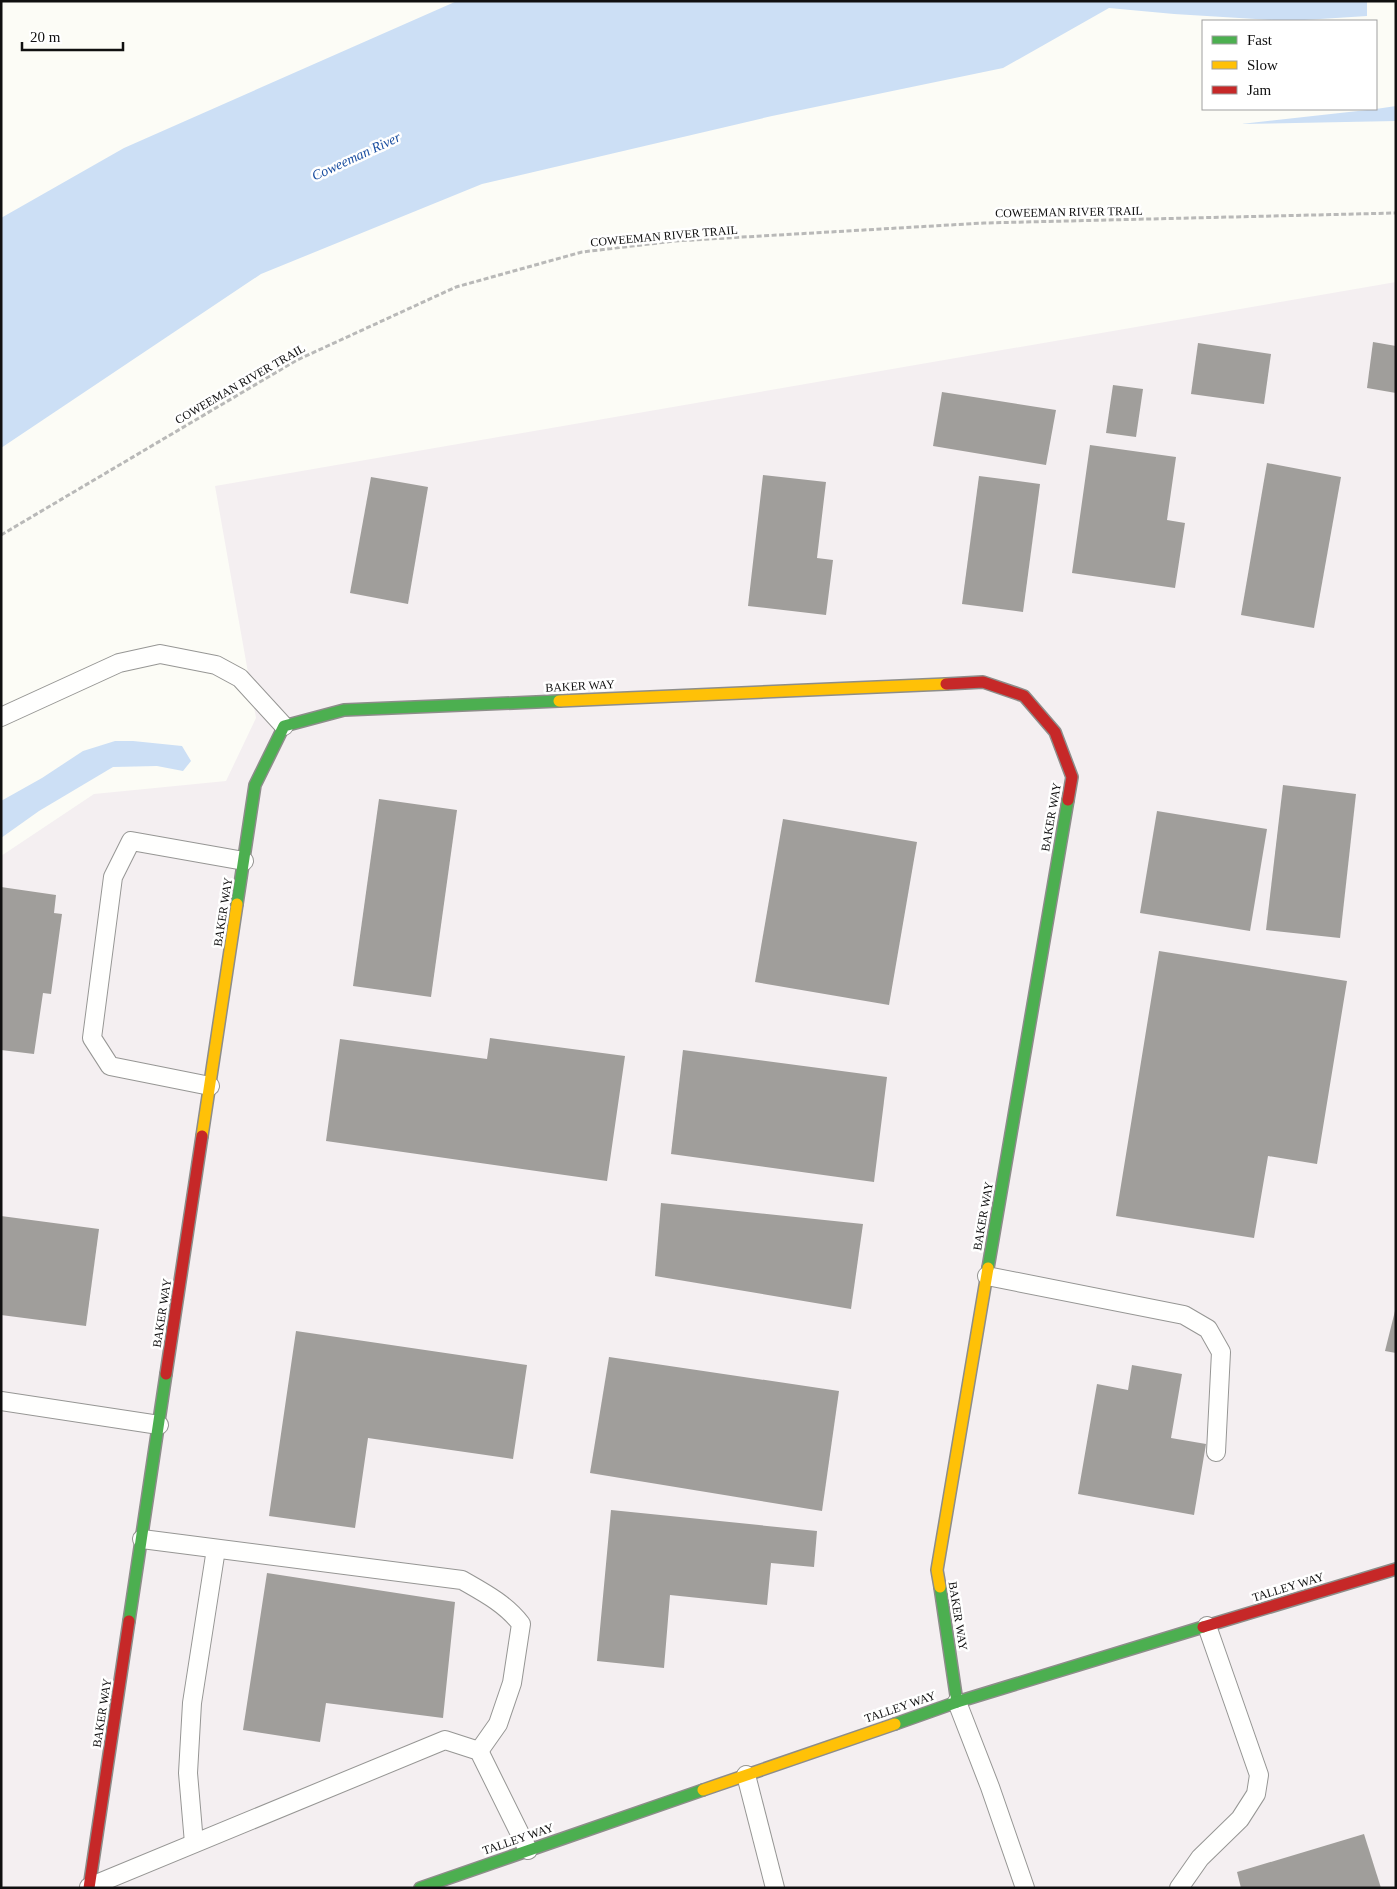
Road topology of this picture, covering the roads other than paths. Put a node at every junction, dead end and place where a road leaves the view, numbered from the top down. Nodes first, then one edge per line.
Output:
1 (1, 717) edge
2 (284, 726) junction
3 (244, 861) junction
4 (210, 1086) junction
5 (987, 1276) junction
6 (1, 1401) edge
7 (159, 1425) junction
8 (1216, 1452) dead end
9 (142, 1539) junction
10 (216, 1549) junction
11 (1396, 1569) edge
12 (1207, 1626) junction
13 (957, 1702) junction
14 (479, 1751) junction
15 (746, 1775) junction
16 (194, 1843) junction
17 (528, 1850) junction
18 (89, 1887) edge
19 (420, 1888) edge
20 (775, 1888) edge
21 (1025, 1888) edge
22 (1179, 1888) edge

1 - 2 lane
2 - 3 street, BAKER WAY
2 - 5 street, BAKER WAY
3 - 4 street, BAKER WAY
3 - 4 lane
4 - 7 street, BAKER WAY
5 - 8 lane
5 - 13 street, BAKER WAY
6 - 7 lane
7 - 9 street, BAKER WAY
9 - 10 lane
9 - 18 street, BAKER WAY
10 - 14 lane
10 - 16 lane
11 - 12 street, TALLEY WAY
12 - 13 street, TALLEY WAY
12 - 22 lane
13 - 15 street, TALLEY WAY
13 - 21 lane
14 - 16 lane
14 - 17 lane
15 - 17 street, TALLEY WAY
15 - 20 lane
16 - 18 lane
17 - 19 street, TALLEY WAY

